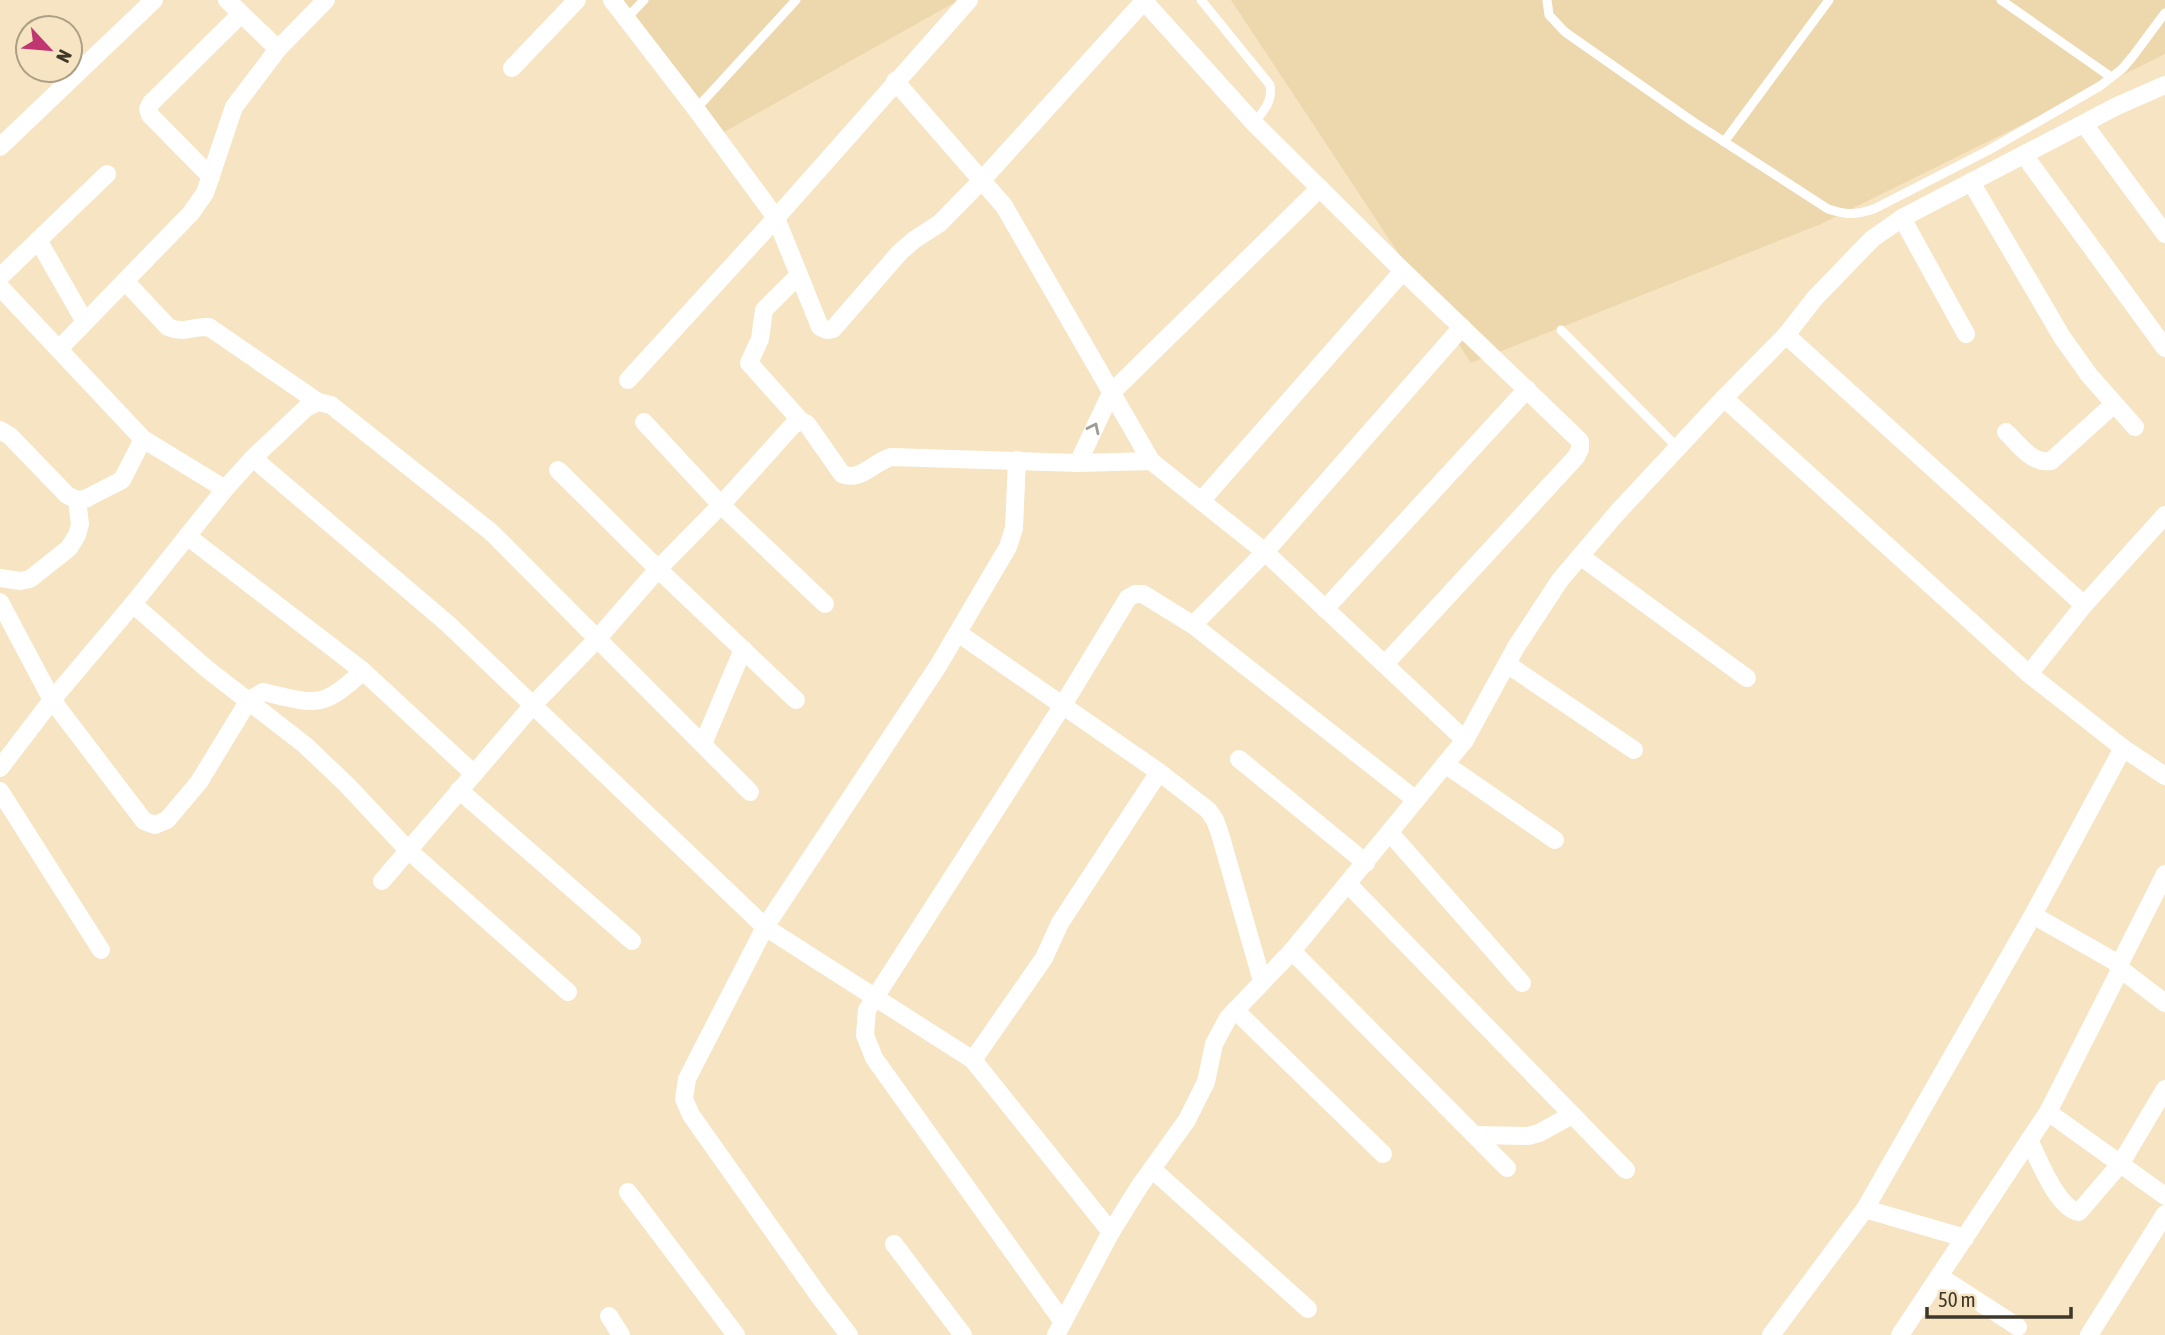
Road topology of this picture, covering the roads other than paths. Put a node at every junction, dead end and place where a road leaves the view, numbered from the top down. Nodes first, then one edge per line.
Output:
1 (154, 0) edge
2 (227, 0) edge
3 (326, 0) edge
4 (577, 0) edge
5 (612, 0) edge
6 (644, 0) edge
7 (796, 0) edge
8 (968, 0) edge
9 (1143, 0) edge
10 (1201, 0) edge
11 (1547, 0) edge
12 (1829, 0) edge
13 (2001, 0) edge
14 (2165, 13) edge
15 (241, 14) junction
16 (627, 18) junction
17 (278, 49) junction
18 (512, 68) dead end
19 (2112, 77) junction
20 (895, 81) junction
21 (2165, 85) edge
22 (696, 109) junction
23 (1254, 123) junction
24 (2084, 124) junction
25 (1724, 142) junction
26 (0, 147) edge
27 (2024, 155) junction
28 (107, 174) dead end
29 (211, 177) junction
30 (982, 180) junction
31 (1972, 182) junction
32 (1320, 188) junction
33 (776, 218) junction
34 (1902, 218) junction
35 (2165, 234) edge
36 (38, 240) junction
37 (1403, 271) junction
38 (799, 275) junction
39 (0, 277) edge
40 (125, 281) junction
41 (0, 288) edge
42 (85, 322) junction
43 (1462, 327) junction
44 (1561, 330) dead end
45 (1966, 334) dead end
46 (1786, 335) junction
47 (2165, 348) edge
48 (59, 349) junction
49 (628, 380) dead end
50 (1527, 389) junction
51 (1111, 393) junction
52 (1724, 398) junction
53 (318, 402) junction
54 (2114, 404) junction
55 (801, 421) junction
56 (643, 422) dead end
57 (2135, 427) dead end
58 (0, 430) edge
59 (2006, 432) dead end
60 (143, 439) junction
61 (1678, 448) junction
62 (254, 458) junction
63 (1017, 460) junction
64 (1151, 461) junction
65 (1078, 463) junction
66 (558, 470) dead end
67 (225, 489) junction
68 (77, 500) junction
69 (1201, 501) junction
70 (721, 505) junction
71 (2165, 515) edge
72 (187, 536) junction
73 (1265, 552) junction
74 (1580, 556) junction
75 (659, 569) junction
76 (0, 578) edge
77 (0, 602) edge
78 (132, 604) junction
79 (825, 604) dead end
80 (2084, 605) junction
81 (1325, 609) junction
82 (1192, 625) junction
83 (958, 633) junction
84 (598, 638) junction
85 (743, 649) junction
86 (1385, 664) junction
87 (1507, 664) junction
88 (363, 671) junction
89 (2029, 674) junction
90 (1747, 678) dead end
91 (52, 700) junction
92 (249, 700) junction
93 (796, 700) dead end
94 (533, 705) junction
95 (1063, 705) junction
96 (1465, 740) junction
97 (703, 744) junction
98 (2123, 748) junction
99 (1634, 750) dead end
100 (1239, 759) dead end
101 (1445, 764) junction
102 (0, 768) edge
103 (1158, 772) junction
104 (474, 774) junction
105 (2165, 776) edge
106 (459, 790) junction
107 (0, 791) edge
108 (750, 792) dead end
109 (1416, 800) junction
110 (1390, 833) junction
111 (1555, 839) dead end
112 (408, 850) junction
113 (1366, 863) junction
114 (2165, 874) edge
115 (382, 881) dead end
116 (1348, 884) junction
117 (2033, 915) junction
118 (765, 927) junction
119 (632, 941) dead end
120 (101, 950) dead end
121 (1292, 951) junction
122 (2119, 967) junction
123 (1262, 981) junction
124 (1522, 983) dead end
125 (568, 992) dead end
126 (874, 997) junction
127 (2165, 1003) edge
128 (1235, 1010) junction
129 (973, 1060) junction
130 (2165, 1090) edge
131 (2048, 1112) junction
132 (1572, 1115) junction
133 (1475, 1135) junction
134 (2029, 1140) junction
135 (1383, 1154) dead end
136 (2121, 1163) junction
137 (1507, 1168) dead end
138 (1152, 1169) junction
139 (1626, 1170) dead end
140 (628, 1192) dead end
141 (2165, 1196) edge
142 (1864, 1209) junction
143 (2165, 1214) edge
144 (1111, 1232) junction
145 (1965, 1238) junction
146 (894, 1244) dead end
147 (1939, 1276) junction
148 (1308, 1308) dead end
149 (609, 1316) dead end
150 (2018, 1327) dead end
151 (1060, 1329) edge
152 (621, 1335) edge
153 (736, 1335) edge
154 (849, 1335) edge
155 (963, 1335) edge
156 (1771, 1335) edge
157 (1900, 1335) edge
158 (2089, 1335) edge

1 - 26 street
2 - 15 street
3 - 17 street
4 - 18 street
5 - 16 street
6 - 16 lane
7 - 22 lane
8 - 20 street
9 - 23 street
9 - 30 street
10 - 23 lane
11 - 25 lane
12 - 25 lane
13 - 19 lane
14 - 19 lane
15 - 17 street
15 - 29 street
16 - 22 street
17 - 29 street
19 - 25 lane
20 - 30 street
20 - 33 street
21 - 24 street
22 - 33 street
23 - 32 street
24 - 27 street
24 - 35 street
27 - 31 street
27 - 47 street
28 - 36 street
29 - 40 street
30 - 38 street
30 - 51 street
31 - 34 street
31 - 54 street
32 - 37 street
32 - 51 street
33 - 38 street
33 - 49 street
34 - 45 street
34 - 46 street
36 - 39 street
36 - 42 street
37 - 43 street
37 - 69 street
38 - 55 street
40 - 42 street
40 - 53 street
41 - 48 street
42 - 48 street
43 - 50 street
43 - 73 street
44 - 61 lane
46 - 52 street
46 - 80 street
48 - 60 street
50 - 81 street
50 - 86 street
51 - 64 street
65 -> 51 street
52 - 61 street
52 - 89 street
53 - 62 street
53 - 84 street
54 - 57 street
54 - 59 street
55 - 63 street
55 - 70 street
56 - 70 street
58 - 68 street
60 - 67 street
60 - 68 street
61 - 74 street
62 - 67 street
62 - 94 street
63 - 65 street
63 - 83 street
64 - 65 street
64 - 69 street
66 - 75 street
67 - 72 street
68 - 76 street
69 - 73 street
70 - 75 street
70 - 79 street
71 - 80 street
72 - 78 street
72 - 88 street
73 - 81 street
73 - 82 street
74 - 87 street
74 - 90 street
75 - 84 street
75 - 85 street
77 - 91 street
78 - 91 street
78 - 92 street
80 - 89 street
81 - 86 street
82 - 95 street
82 - 109 street
83 - 95 street
83 - 118 street
84 - 94 street
84 - 97 street
85 - 93 street
85 - 97 street
86 - 96 street
87 - 96 street
87 - 99 street
88 - 92 street
88 - 104 street
89 - 98 street
91 - 92 street
91 - 102 street
92 - 112 street
94 - 104 street
94 - 118 street
95 - 103 street
95 - 126 street
96 - 101 street
97 - 108 street
98 - 105 street
98 - 117 street
100 - 113 street
101 - 109 street
101 - 111 street
103 - 123 street
103 - 129 street
104 - 106 street
106 - 112 street
106 - 119 street
107 - 120 street
109 - 110 street
110 - 113 street
110 - 124 street
112 - 115 street
112 - 125 street
113 - 116 street
114 - 122 street
116 - 121 street
116 - 132 street
117 - 122 street
117 - 142 street
118 - 126 street
118 - 154 street
121 - 123 street
121 - 133 street
122 - 127 street
122 - 131 street
123 - 128 street
126 - 129 street
126 - 151 street
128 - 135 street
128 - 138 street
129 - 144 street
130 - 136 street
131 - 134 street
131 - 136 street
132 - 133 street
132 - 139 street
133 - 137 street
134 - 136 street
134 - 145 street
136 - 141 street
138 - 144 street
138 - 148 street
140 - 153 street
142 - 145 street
142 - 156 street
143 - 158 street
144 - 151 street
145 - 147 street
146 - 155 street
147 - 150 street
147 - 157 street
149 - 152 street

